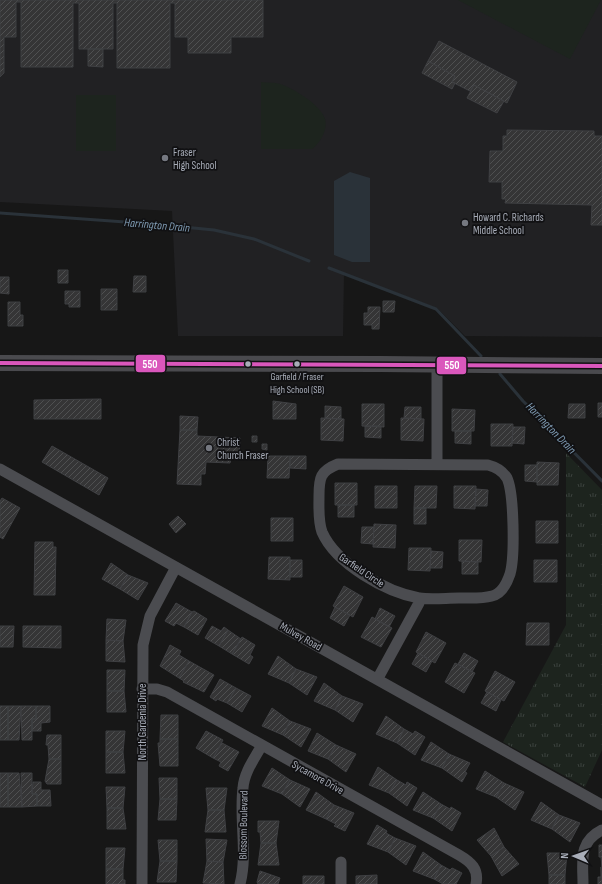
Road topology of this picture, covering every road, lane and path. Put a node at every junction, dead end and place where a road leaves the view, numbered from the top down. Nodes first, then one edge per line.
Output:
1 (0, 363) edge
2 (437, 364) junction
3 (602, 366) edge
4 (437, 464) junction
5 (0, 469) edge
6 (176, 567) junction
7 (420, 598) junction
8 (378, 678) junction
9 (142, 689) junction
10 (262, 745) junction
11 (602, 805) edge
12 (602, 830) edge
13 (341, 862) dead end
14 (142, 884) edge
15 (240, 884) edge
16 (341, 884) edge
17 (476, 884) edge
18 (583, 884) edge

1 - 2 main road
2 - 3 main road
2 - 4 street
4 - 7 street, Garfield Circle
4 - 7 street, Garfield Circle
5 - 6 street, Mulvey Road
6 - 8 street, Mulvey Road
6 - 9 street, North Gardenia Drive
7 - 8 street
8 - 11 street, Mulvey Road
9 - 10 street, Sycamore Drive
9 - 14 street, North Gardenia Drive
10 - 15 street, Blossom Boulevard
10 - 17 street, Sycamore Drive
12 - 18 street
13 - 16 street

